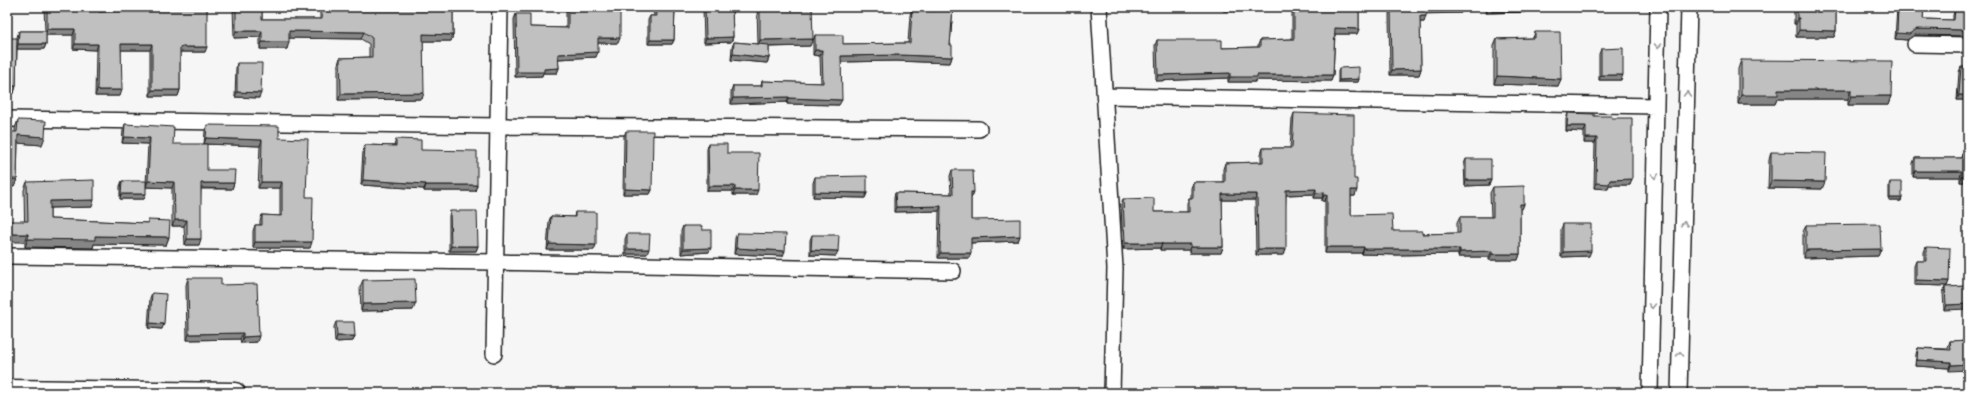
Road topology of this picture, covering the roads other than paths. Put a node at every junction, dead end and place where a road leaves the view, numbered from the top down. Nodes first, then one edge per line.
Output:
1 (500, 7) edge
2 (1099, 7) edge
3 (1658, 7) edge
4 (1689, 7) edge
5 (1915, 44) dead end
6 (1968, 45) edge
7 (1105, 96) junction
8 (1656, 106) junction
9 (7, 119) edge
10 (498, 126) junction
11 (980, 129) dead end
12 (7, 256) edge
13 (495, 262) junction
14 (953, 271) dead end
15 (494, 354) dead end
16 (7, 390) edge
17 (235, 393) edge
18 (1112, 393) edge
19 (1650, 393) edge
20 (1680, 393) edge

1 - 10 street
2 - 7 street
3 -> 8 street
20 -> 4 street
5 - 6 street
7 - 8 street
7 - 18 street
8 -> 19 street
9 - 10 street
10 - 11 street
10 - 13 street
12 - 13 street
13 - 14 street
13 - 15 street
16 - 17 main road

